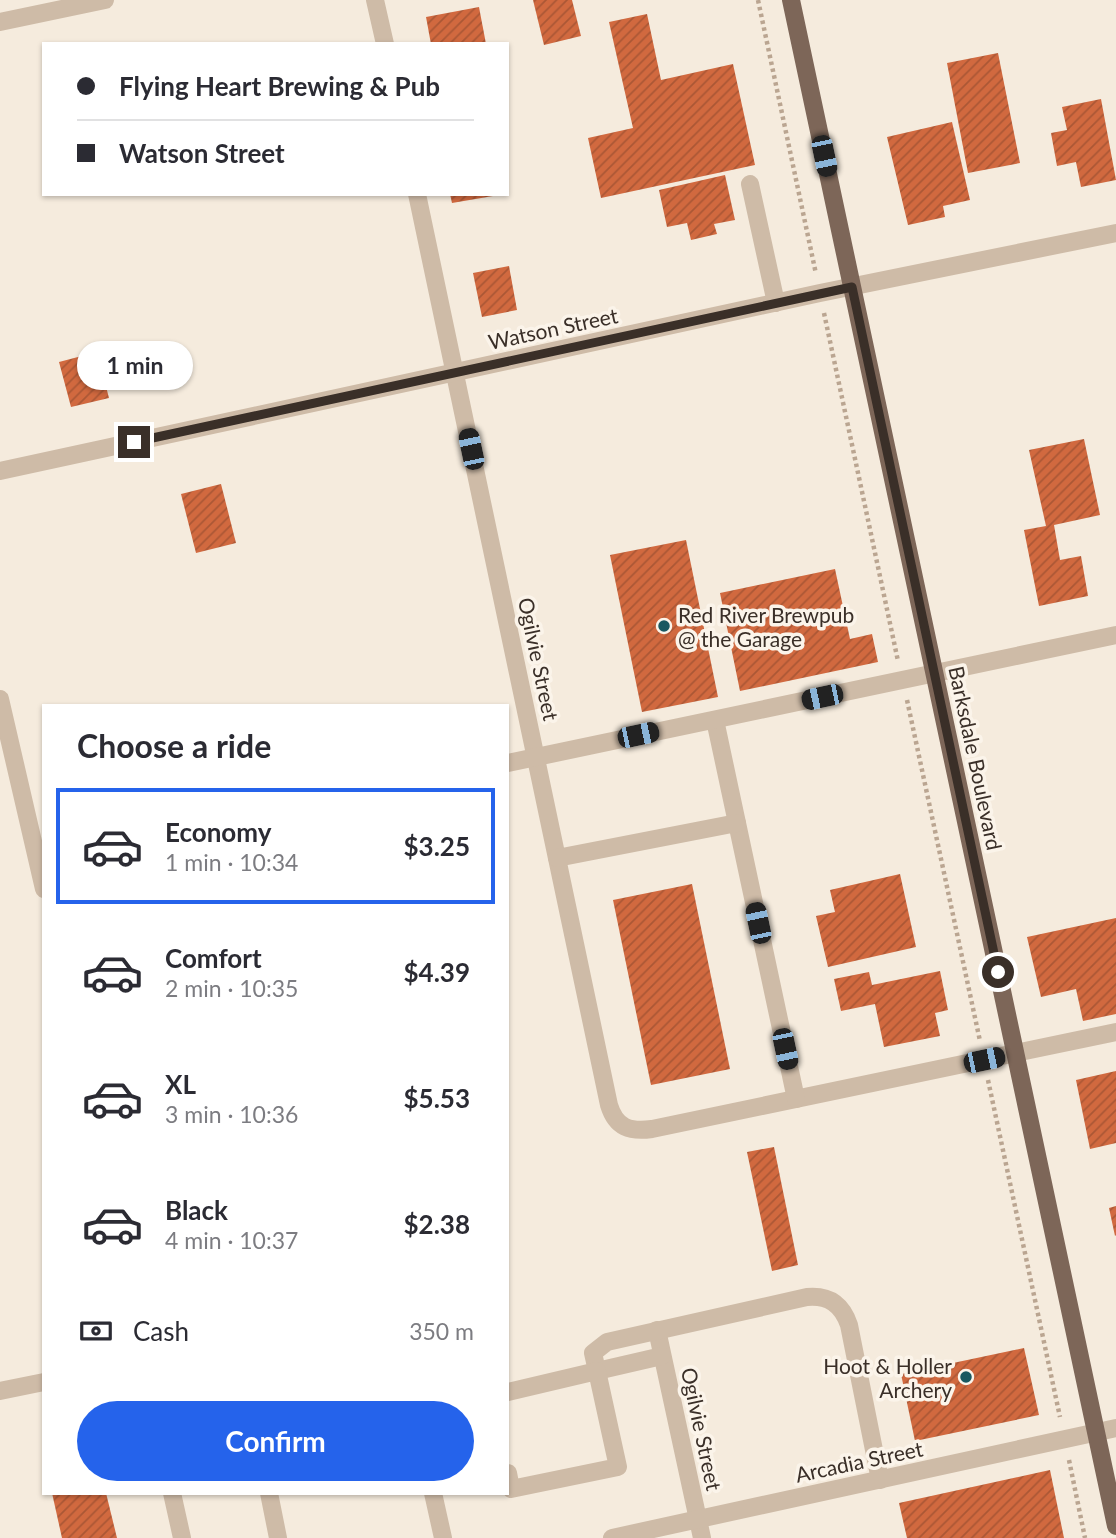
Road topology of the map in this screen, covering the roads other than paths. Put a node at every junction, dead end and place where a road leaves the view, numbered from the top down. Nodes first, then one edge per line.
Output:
1 (105, 0) edge
2 (375, 0) edge
3 (791, 0) edge
4 (0, 22) edge
5 (384, 42) edge
6 (750, 184) dead end
7 (417, 196) edge
8 (1116, 233) edge
9 (852, 287) junction
10 (776, 303) junction
11 (455, 373) junction
12 (0, 471) edge
13 (1116, 635) edge
14 (935, 674) junction
15 (0, 699) edge
16 (715, 720) junction
17 (536, 756) junction
18 (509, 763) edge
19 (737, 823) junction
20 (557, 858) junction
21 (41, 864) edge
22 (1116, 1032) edge
23 (1015, 1053) junction
24 (796, 1099) junction
25 (657, 1330) junction
26 (662, 1356) junction
27 (597, 1371) junction
28 (42, 1382) edge
29 (0, 1391) edge
30 (509, 1392) edge
31 (1116, 1428) edge
32 (1096, 1433) junction
33 (509, 1479) edge
34 (880, 1480) junction
35 (172, 1495) edge
36 (269, 1495) edge
37 (433, 1495) edge
38 (698, 1520) junction
39 (1116, 1526) edge
40 (182, 1538) edge
41 (278, 1538) edge
42 (443, 1538) edge
43 (612, 1538) edge
44 (702, 1538) edge

1 - 4 street
2 - 5 street
3 - 9 main road, Barksdale Boulevard
6 - 10 street
7 - 11 street, Ogilvie Street
8 - 9 street, Watson Street
9 - 10 street, Watson Street
9 - 14 main road, Barksdale Boulevard
10 - 11 street, Watson Street
11 - 12 street, Watson Street
11 - 17 street, Ogilvie Street
13 - 14 street
14 - 16 street
14 - 23 main road, Barksdale Boulevard
15 - 21 street
16 - 17 street
16 - 19 street
17 - 18 street
17 - 20 street, Ogilvie Street
19 - 20 street
19 - 24 street
20 - 24 street, Ogilvie Street
22 - 23 street
23 - 24 street
23 - 32 main road, Barksdale Boulevard
25 - 26 street, Ogilvie Street
25 - 27 street
25 - 34 street
26 - 27 street
26 - 38 street, Ogilvie Street
27 - 30 street
27 - 33 street
28 - 29 street
31 - 32 street, Arcadia Street
32 - 34 street, Arcadia Street
32 - 39 main road, Barksdale Boulevard
34 - 38 street, Arcadia Street
35 - 40 street
36 - 41 street
37 - 42 street
38 - 43 street, Arcadia Street
38 - 44 street, Ogilvie Street

